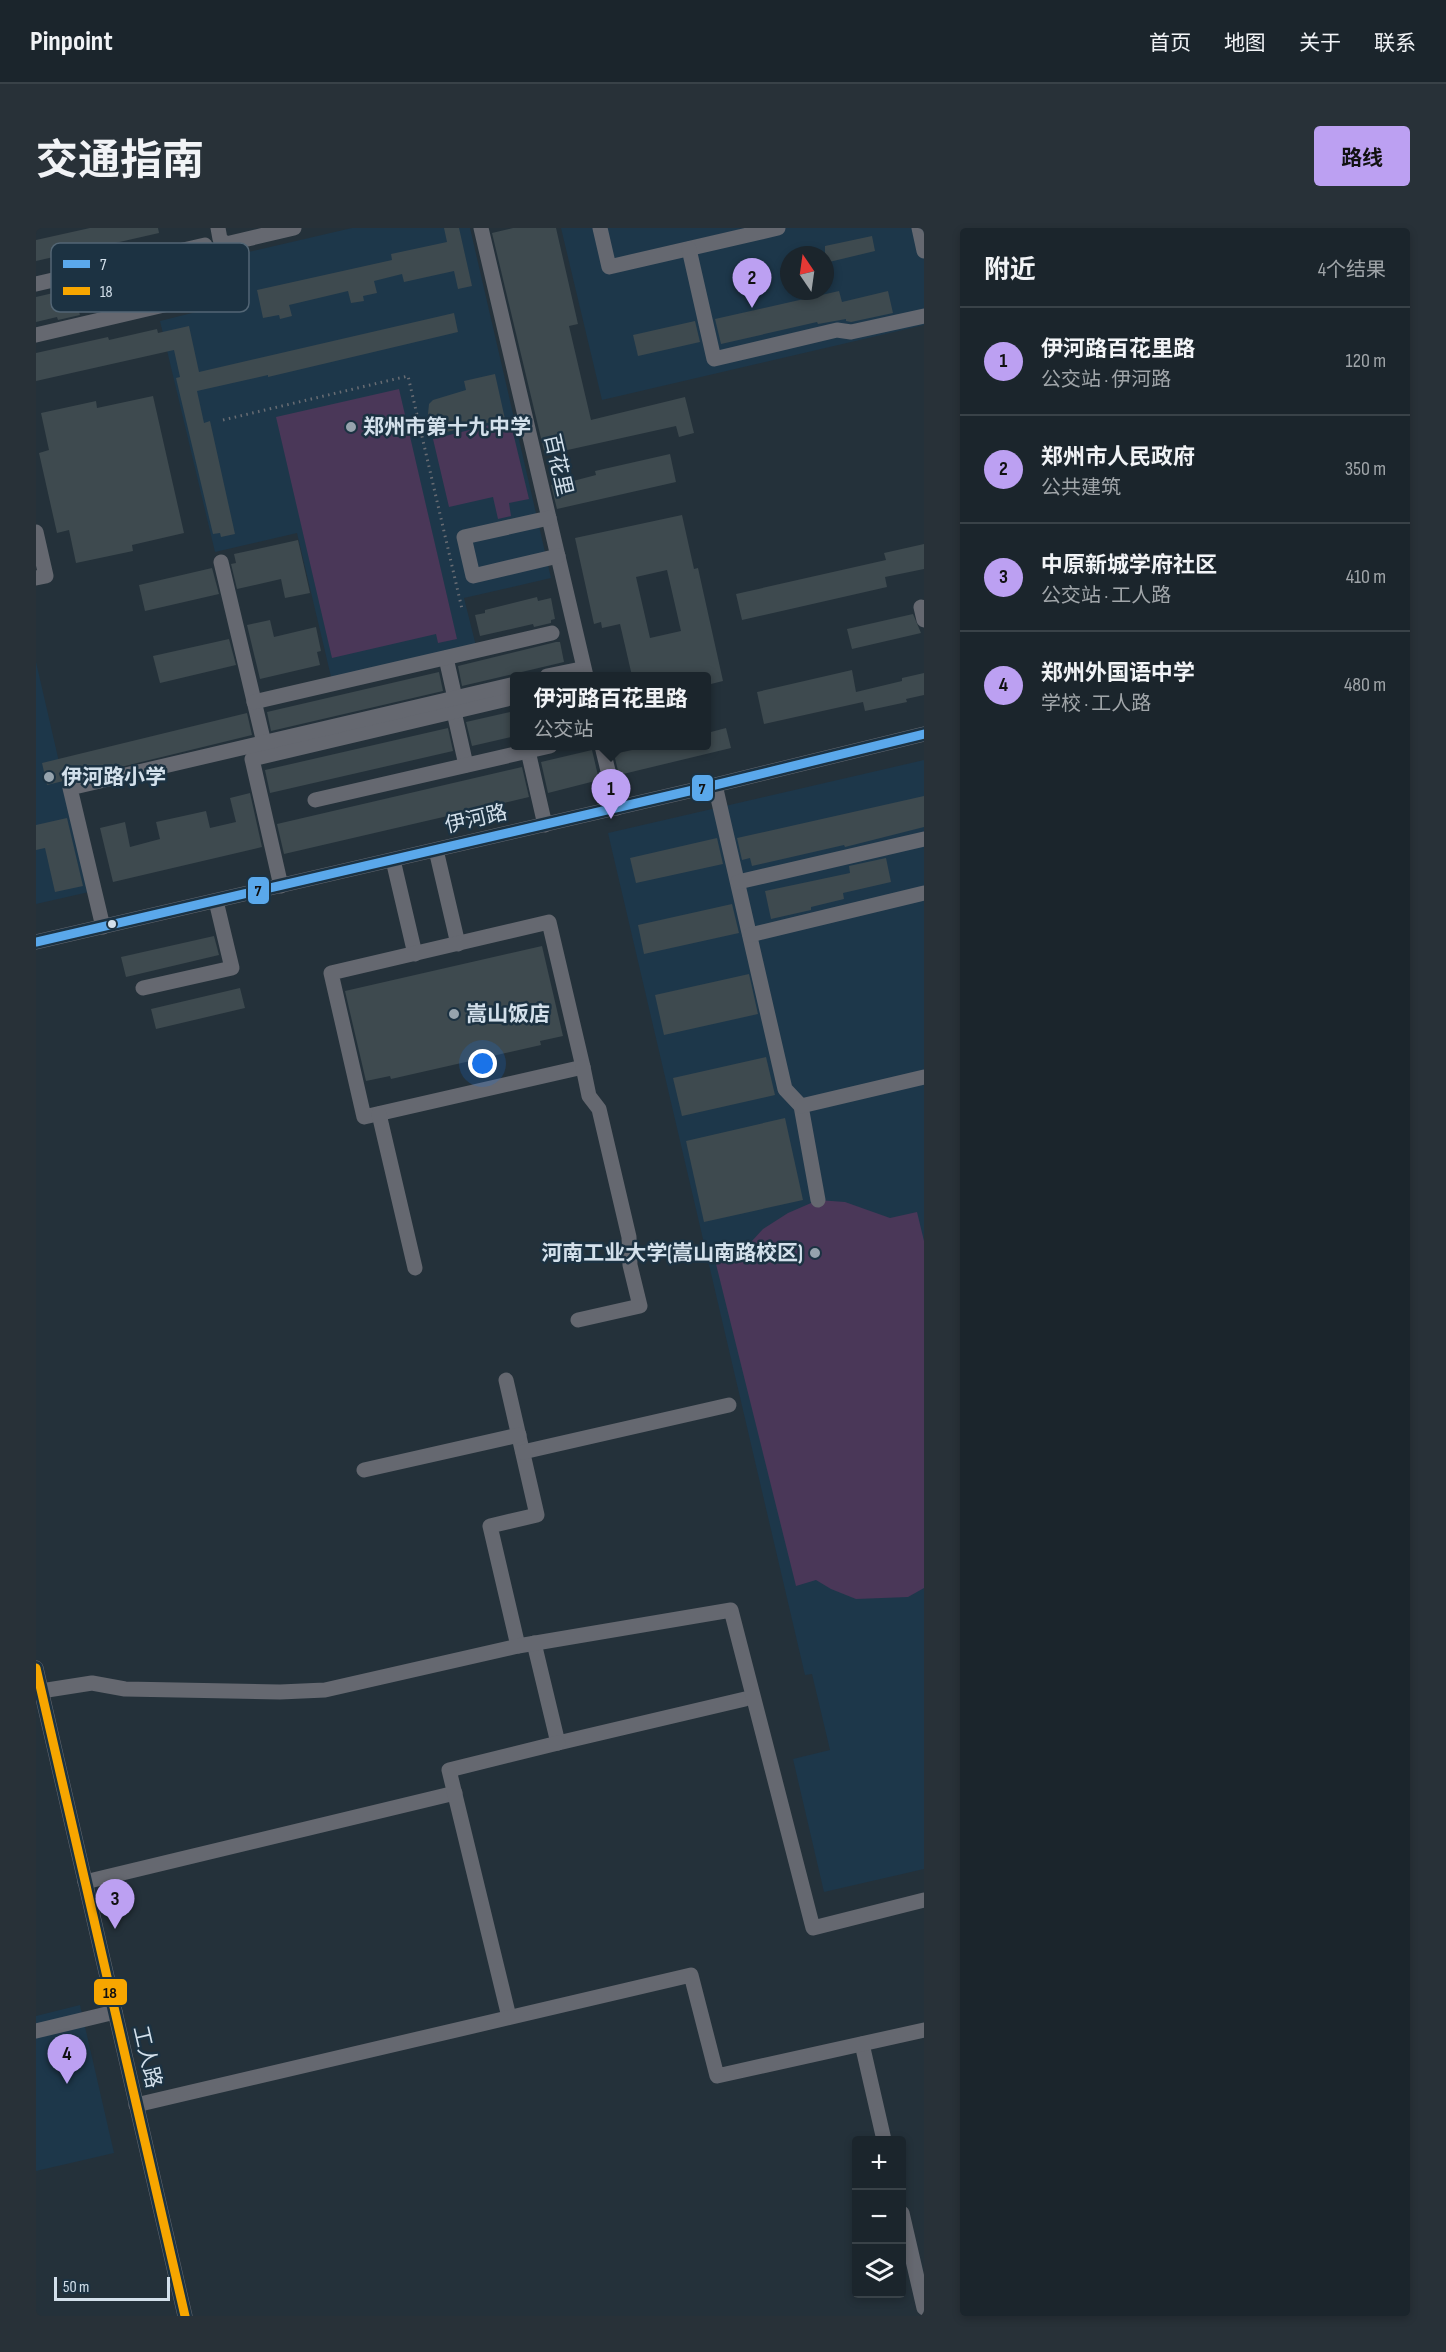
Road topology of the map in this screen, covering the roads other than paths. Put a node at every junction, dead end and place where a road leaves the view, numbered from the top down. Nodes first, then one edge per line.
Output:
1 (218, 228) edge
2 (294, 228) edge
3 (481, 228) edge
4 (600, 228) edge
5 (919, 228) edge
6 (768, 229) edge
7 (225, 243) edge
8 (230, 243) edge
9 (689, 249) junction
10 (924, 251) edge
11 (51, 281) edge
12 (36, 284) edge
13 (136, 312) edge
14 (924, 316) edge
15 (36, 336) edge
16 (549, 518) junction
17 (36, 532) edge
18 (558, 556) junction
19 (221, 562) dead end
20 (36, 578) edge
21 (552, 633) dead end
22 (446, 657) junction
23 (581, 672) edge
24 (510, 686) edge
25 (510, 698) edge
26 (254, 702) junction
27 (454, 705) junction
28 (924, 734) edge
29 (264, 743) junction
30 (532, 750) edge
31 (603, 750) edge
32 (528, 751) junction
33 (466, 765) junction
34 (715, 785) junction
35 (315, 800) dead end
36 (617, 808) junction
37 (545, 825) junction
38 (924, 839) edge
39 (436, 850) junction
40 (393, 860) junction
41 (738, 882) junction
42 (281, 886) junction
43 (924, 893) edge
44 (216, 901) junction
45 (103, 927) junction
46 (750, 935) junction
47 (36, 942) edge
48 (458, 944) junction
49 (415, 954) junction
50 (143, 988) dead end
51 (583, 1067) junction
52 (924, 1077) edge
53 (801, 1106) junction
54 (379, 1114) junction
55 (819, 1200) dead end
56 (415, 1268) dead end
57 (578, 1320) dead end
58 (506, 1380) dead end
59 (729, 1405) dead end
60 (519, 1435) junction
61 (523, 1452) junction
62 (364, 1470) dead end
63 (534, 1643) junction
64 (518, 1646) junction
65 (36, 1668) edge
66 (41, 1691) junction
67 (746, 1699) dead end
68 (42, 1724) edge
69 (558, 1743) junction
70 (455, 1793) junction
71 (85, 1882) junction
72 (924, 1900) edge
73 (115, 2012) junction
74 (509, 2017) junction
75 (924, 2030) edge
76 (36, 2031) edge
77 (862, 2044) junction
78 (136, 2105) junction
79 (883, 2136) edge
80 (906, 2230) edge
81 (924, 2308) edge
82 (184, 2316) edge

1 - 7 street
2 - 8 street
3 - 16 street, 百花里
4 - 9 street
5 - 10 street
6 - 9 street
9 - 14 street
11 - 12 street
13 - 15 street
16 - 18 street, 百花里
16 - 18 street
17 - 20 street
18 - 23 street, 百花里
19 - 26 street
21 - 22 street
22 - 26 street
22 - 27 street
24 - 27 street
25 - 27 street
26 - 29 street
27 - 29 street
27 - 33 street
27 - 42 street
28 - 34 street, 伊河路
29 - 45 street
30 - 32 street
31 - 36 street
32 - 33 street
32 - 37 street
33 - 35 street
34 - 36 street, 伊河路
34 - 41 street
36 - 37 street, 伊河路
37 - 39 street, 伊河路
38 - 41 street
39 - 40 street, 伊河路
39 - 48 street
40 - 42 street, 伊河路
40 - 49 street
41 - 46 street
42 - 44 street, 伊河路
43 - 46 street
44 - 45 street, 伊河路
44 - 50 street
45 - 47 street, 伊河路
46 - 53 street
48 - 49 street
48 - 51 street
49 - 54 street
51 - 54 street
51 - 57 street
52 - 53 street
53 - 55 street
54 - 56 street
58 - 60 street
59 - 61 street
60 - 61 street
60 - 62 street
61 - 64 street
63 - 64 street
63 - 69 street
63 - 72 street
64 - 66 street
65 - 66 street, 工人路
66 - 68 street, 工人路
67 - 69 street
68 - 71 street, 工人路
69 - 70 street
70 - 71 street
70 - 74 street
71 - 73 street, 工人路
73 - 76 street
73 - 78 street, 工人路
74 - 77 street
74 - 78 street
75 - 77 street
77 - 79 street
78 - 82 street, 工人路
80 - 81 street

